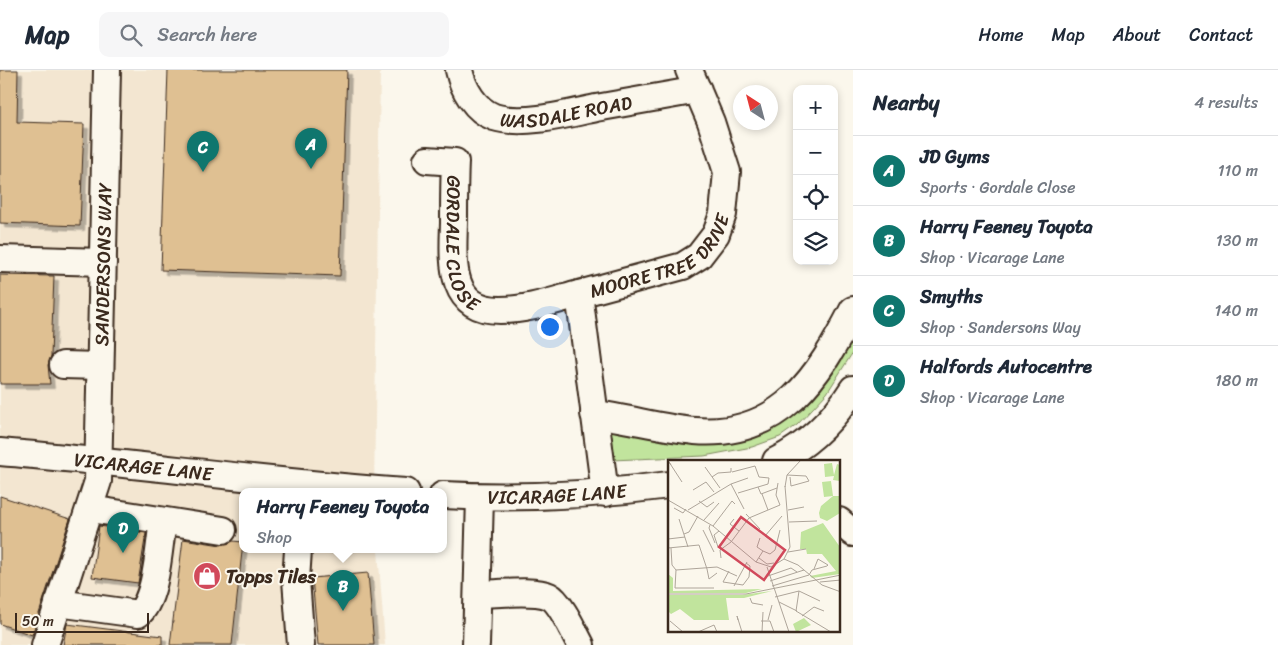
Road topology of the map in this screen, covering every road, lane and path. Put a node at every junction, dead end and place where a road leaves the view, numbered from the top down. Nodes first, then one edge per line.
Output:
1 (107, 70) edge
2 (459, 70) edge
3 (694, 80) edge
4 (426, 160) dead end
5 (0, 259) edge
6 (103, 262) junction
7 (579, 294) junction
8 (853, 310) edge
9 (63, 365) dead end
10 (100, 366) junction
11 (850, 399) edge
12 (594, 414) junction
13 (825, 425) junction
14 (0, 452) edge
15 (100, 460) junction
16 (783, 460) edge
17 (811, 460) edge
18 (668, 485) edge
19 (304, 488) edge
20 (604, 494) junction
21 (447, 495) edge
22 (480, 497) junction
23 (90, 510) junction
24 (163, 521) junction
25 (840, 522) edge
26 (223, 530) dead end
27 (853, 533) edge
28 (298, 553) edge
29 (478, 594) junction
30 (58, 603) junction
31 (45, 645) edge
32 (301, 645) edge
33 (476, 645) edge
34 (581, 645) edge

1 - 6 street, SANDERSONS WAY
2 - 3 street, WASDALE ROAD
3 - 7 street, MOORE TREE DRIVE
4 - 7 street, GORDALE CLOSE
5 - 6 street
6 - 10 street, SANDERSONS WAY
7 - 12 street, MOORE TREE DRIVE
8 - 12 street
9 - 10 street
10 - 15 street, SANDERSONS WAY
11 - 13 street
12 - 20 street, MOORE TREE DRIVE
13 - 16 street
13 - 17 street
14 - 15 street, VICARAGE LANE
15 - 19 street, VICARAGE LANE
15 - 23 street, SANDERSONS WAY
18 - 20 street, VICARAGE LANE
20 - 22 street, VICARAGE LANE
21 - 22 street, VICARAGE LANE
22 - 29 street
23 - 24 street
23 - 30 street, SANDERSONS WAY
24 - 26 street
24 - 30 street
25 - 27 street
28 - 32 street
29 - 33 street
29 - 34 street
30 - 31 street, SANDERSONS WAY

